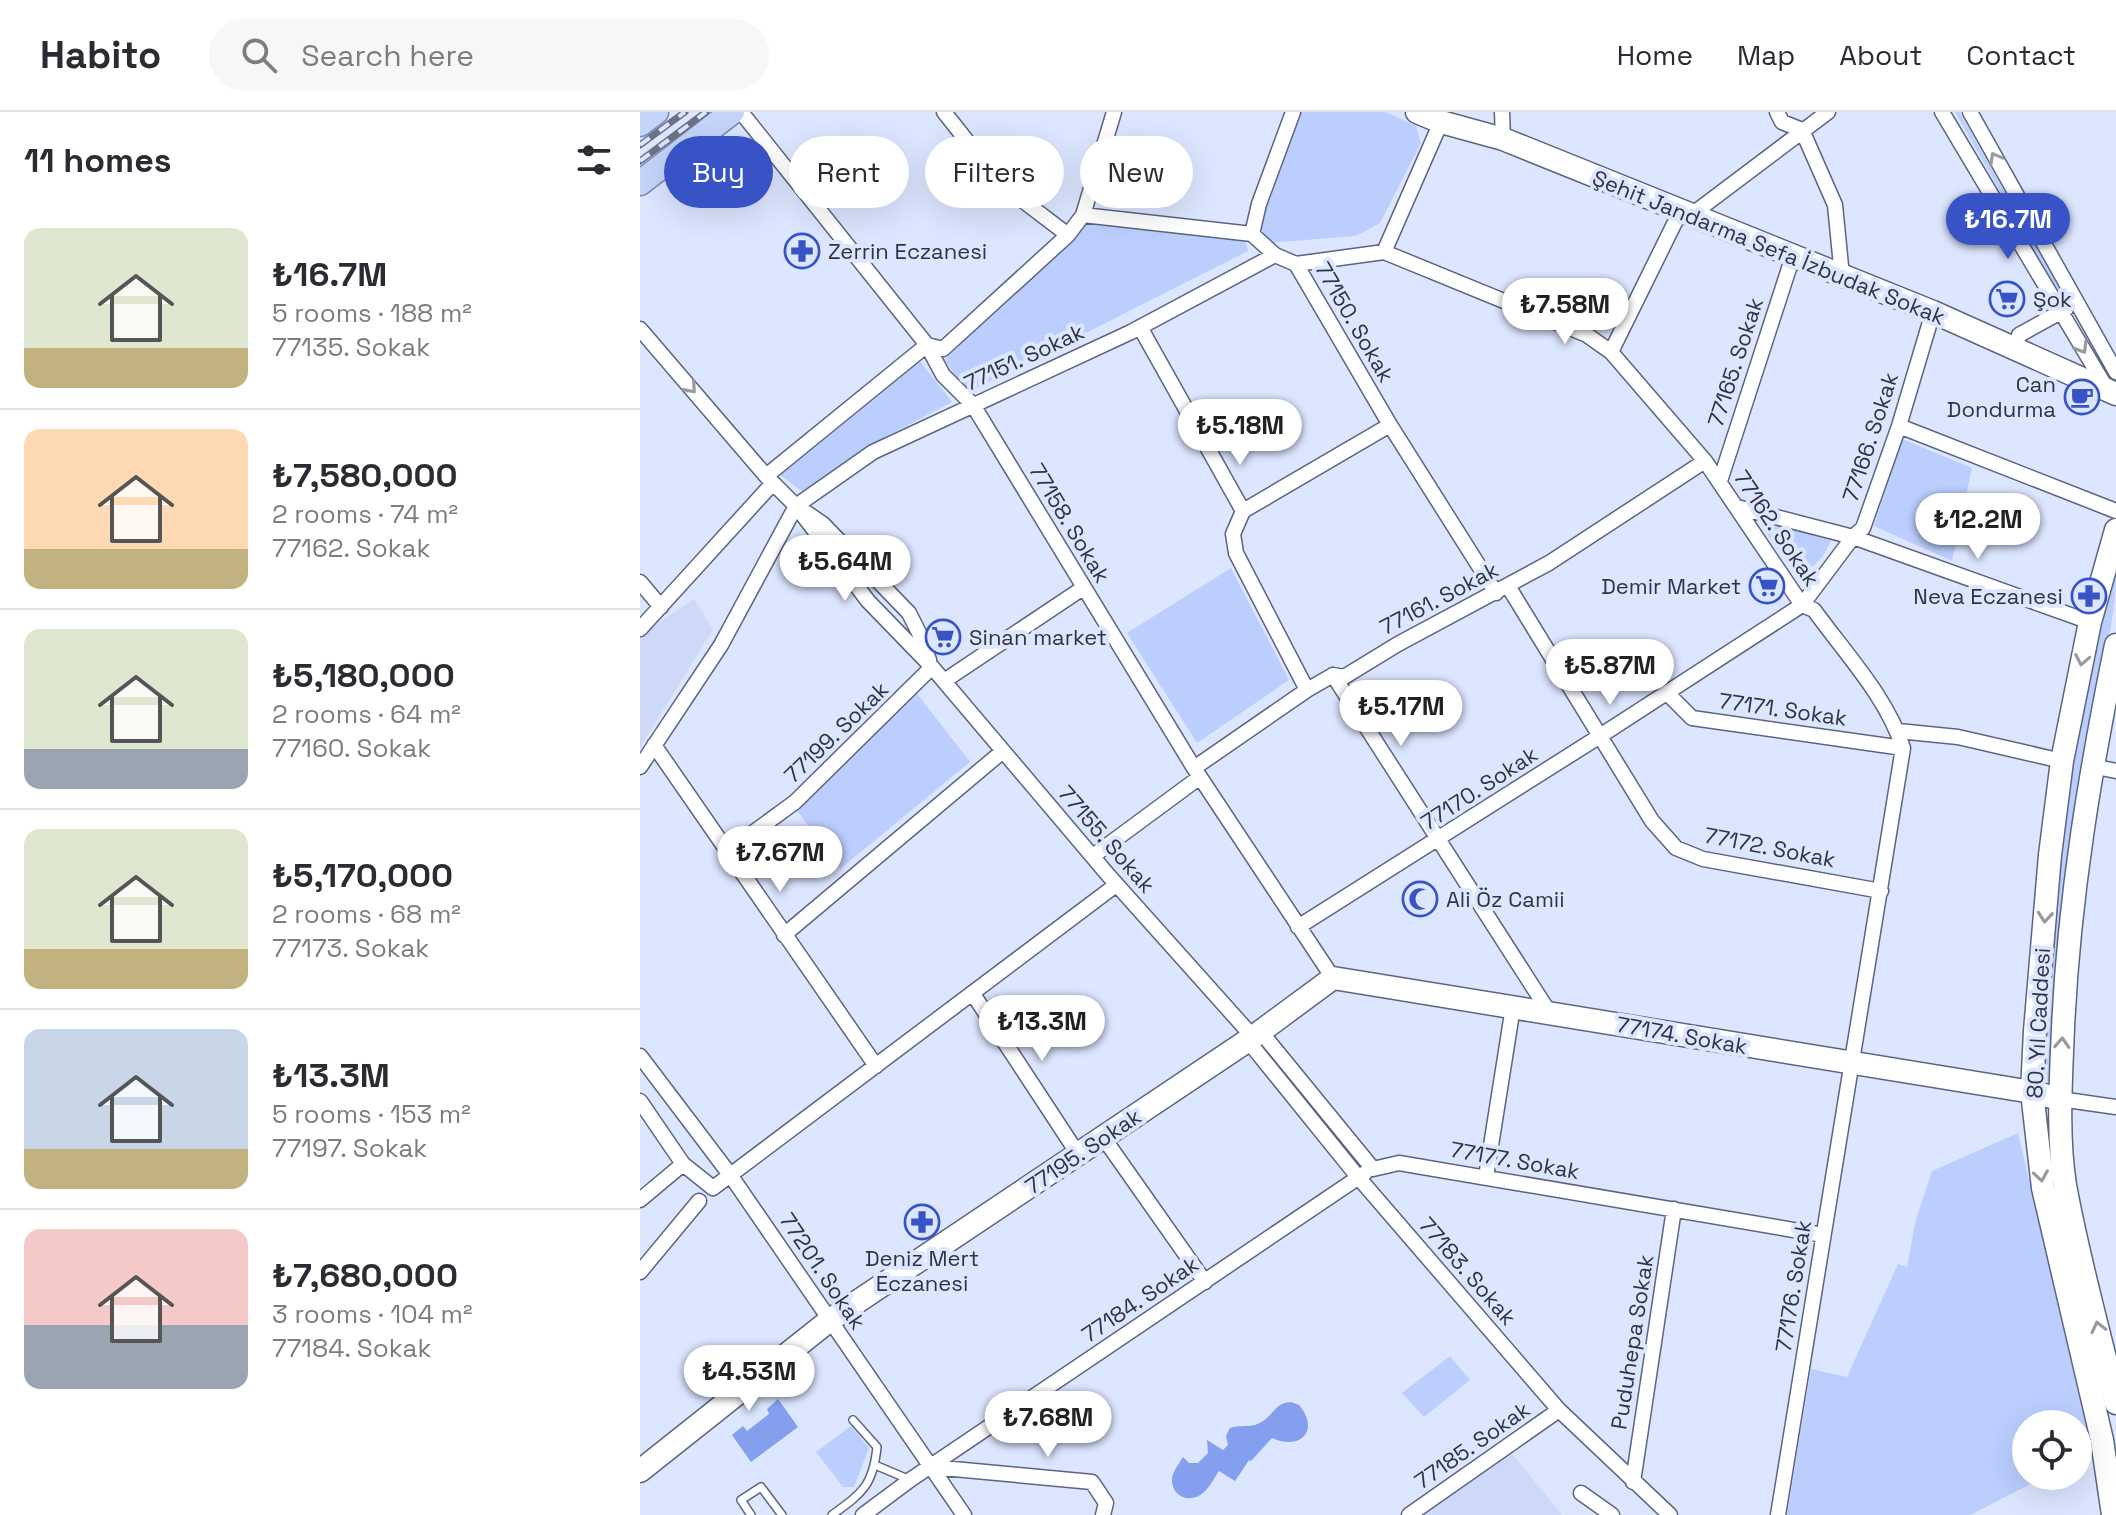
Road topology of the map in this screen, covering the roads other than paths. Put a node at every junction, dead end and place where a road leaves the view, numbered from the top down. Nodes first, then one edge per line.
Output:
1 (656, 112) edge
2 (732, 112) edge
3 (741, 112) edge
4 (944, 112) edge
5 (1114, 112) edge
6 (1293, 112) edge
7 (1417, 112) edge
8 (1502, 112) edge
9 (1777, 112) edge
10 (1828, 112) edge
11 (1942, 112) edge
12 (1970, 112) edge
13 (1441, 122) junction
14 (640, 124) edge
15 (1802, 130) junction
16 (1503, 139) junction
17 (640, 183) edge
18 (1685, 214) junction
19 (1083, 215) junction
20 (1252, 234) junction
21 (1068, 235) junction
22 (1384, 252) junction
23 (1275, 255) junction
24 (1793, 256) junction
25 (1296, 264) junction
26 (1842, 276) junction
27 (2077, 303) junction
28 (1933, 312) junction
29 (2061, 312) junction
30 (1140, 327) junction
31 (640, 329) edge
32 (927, 345) junction
33 (2015, 348) junction
34 (1611, 352) junction
35 (2113, 385) edge
36 (973, 405) junction
37 (1390, 425) junction
38 (1899, 426) junction
39 (1705, 461) junction
40 (769, 479) junction
41 (1720, 481) junction
42 (796, 506) junction
43 (1737, 507) junction
44 (1243, 511) junction
45 (2116, 511) edge
46 (2116, 530) edge
47 (1853, 537) junction
48 (640, 582) edge
49 (1083, 588) junction
50 (1502, 589) junction
51 (1802, 605) junction
52 (661, 607) junction
53 (2090, 622) junction
54 (640, 629) edge
55 (2116, 645) edge
56 (932, 667) junction
57 (1333, 675) junction
58 (944, 681) junction
59 (1307, 690) junction
60 (1667, 693) junction
61 (1898, 731) junction
62 (1600, 736) junction
63 (654, 745) junction
64 (1903, 748) junction
65 (1003, 751) junction
66 (2062, 761) junction
67 (2091, 766) junction
68 (640, 767) edge
69 (2116, 771) edge
70 (1197, 772) junction
71 (1437, 840) junction
72 (728, 851) junction
73 (1093, 856) junction
74 (1116, 885) junction
75 (1881, 891) junction
76 (1298, 927) junction
77 (784, 935) junction
78 (1333, 978) junction
79 (973, 994) junction
80 (1513, 1007) junction
81 (1549, 1012) junction
82 (1254, 1037) junction
83 (640, 1056) edge
84 (1850, 1064) junction
85 (876, 1066) junction
86 (2032, 1092) junction
87 (2060, 1099) junction
88 (640, 1101) edge
89 (2116, 1107) edge
90 (1103, 1137) junction
91 (1078, 1154) junction
92 (683, 1164) junction
93 (1373, 1169) junction
94 (731, 1176) junction
95 (1358, 1177) junction
96 (1486, 1177) junction
97 (640, 1200) edge
98 (699, 1201) dead end
99 (1674, 1209) junction
100 (1823, 1235) junction
101 (640, 1272) edge
102 (1205, 1282) junction
103 (830, 1320) junction
104 (2116, 1403) edge
105 (1559, 1410) junction
106 (853, 1420) dead end
107 (875, 1465) junction
108 (931, 1467) junction
109 (640, 1471) edge
110 (910, 1480) junction
111 (1633, 1482) junction
112 (1581, 1493) dead end
113 (751, 1515) edge
114 (782, 1515) edge
115 (832, 1515) edge
116 (863, 1515) edge
117 (964, 1515) edge
118 (1103, 1515) edge
119 (1409, 1515) edge
120 (1612, 1515) edge
121 (1670, 1515) edge
122 (1778, 1515) edge
123 (2113, 1515) edge

1 - 14 main road
2 - 17 main road
3 - 32 street, 77158. Sokak
4 - 21 street
5 - 19 street
6 - 20 street
7 - 13 main road, Şehit Jandarma Sefa İzbudak Sokak
8 - 16 street
9 - 15 street
10 - 15 street
11 - 29 street
27 -> 12 street
13 - 16 main road, Şehit Jandarma Sefa İzbudak Sokak
13 - 22 street
15 - 18 street
15 - 26 street
16 - 18 main road, Şehit Jandarma Sefa İzbudak Sokak
18 - 24 main road, Şehit Jandarma Sefa İzbudak Sokak
18 - 34 street
19 - 20 street
19 - 21 street
20 - 23 street, 77150. Sokak
21 - 32 street
22 - 25 street
22 - 34 street, 77162. Sokak
23 - 25 street, 77150. Sokak
23 - 30 street, 77151. Sokak
24 - 26 main road, Şehit Jandarma Sefa İzbudak Sokak
24 - 41 street, 77165. Sokak
25 - 37 street, 77150. Sokak
26 - 28 main road, Şehit Jandarma Sefa İzbudak Sokak
27 - 29 street
27 - 35 street
28 - 33 main road, Şehit Jandarma Sefa İzbudak Sokak
28 - 38 street, 77166. Sokak
29 - 33 street
29 -> 35 street
30 - 36 street, 77151. Sokak
30 - 44 street
31 -> 40 street, 77155. Sokak
32 - 36 street, 77158. Sokak
32 - 40 street
33 - 35 main road, Şehit Jandarma Sefa İzbudak Sokak
34 - 39 street, 77162. Sokak
36 - 42 street, 77151. Sokak
36 - 49 street, 77158. Sokak
37 - 44 street
37 - 50 street, 77150. Sokak
38 - 45 street
38 - 47 street, 77166. Sokak
39 - 41 street, 77162. Sokak
39 - 50 street, 77161. Sokak
40 - 42 street, 77155. Sokak
40 - 52 street
41 - 43 street, 77162. Sokak
42 - 56 street, 77155. Sokak
42 - 56 street, 77155. Sokak
42 - 63 street
43 - 47 street
43 - 51 street, 77162. Sokak
44 - 59 street
46 - 53 main road, 80. Yıl Caddesi
47 - 51 street, 77166. Sokak
47 - 53 street
48 - 52 street
49 - 58 street
49 - 70 street, 77158. Sokak
50 - 57 street, 77161. Sokak
50 - 62 street, 77172. Sokak
51 - 60 street, 77170. Sokak
51 - 61 street, 77162. Sokak
52 - 54 street
53 -> 66 main road, 80. Yıl Caddesi
55 - 67 main road, 80. Yıl Caddesi
56 - 58 street, 77155. Sokak
56 - 72 street, 77199. Sokak
57 - 59 street, 77161. Sokak
57 - 71 street
58 - 65 street, 77155. Sokak
59 - 70 street, 77161. Sokak
60 - 62 street, 77170. Sokak
60 - 64 street, 77171. Sokak
61 - 64 street, 77162. Sokak
61 - 66 street
62 - 71 street, 77170. Sokak
62 - 75 street, 77172. Sokak
63 - 68 street
63 - 72 street
64 - 75 street, 77162. Sokak
65 - 73 street, 77155. Sokak
65 - 77 street
66 -> 86 main road, 80. Yıl Caddesi
67 - 69 street
87 -> 67 main road, 80. Yıl Caddesi
70 - 73 street, 77161. Sokak
70 - 76 street, 77158. Sokak
71 - 76 street, 77170. Sokak
71 - 81 street
72 - 77 street
73 - 74 street, 77155. Sokak
74 - 79 street
74 - 82 street, 77155. Sokak
75 - 84 street, 77162. Sokak
76 - 78 street, 77158. Sokak
77 - 85 street
78 - 80 main road, 77174. Sokak
78 - 82 main road, 77195. Sokak
79 - 85 street
79 - 91 street
80 - 81 main road, 77174. Sokak
80 - 96 street
81 - 84 main road, 77174. Sokak
82 - 90 main road, 77195. Sokak
82 - 93 street
82 - 95 street, 77183. Sokak
83 - 94 street, 77201. Sokak
84 - 86 main road, 77174. Sokak
84 - 100 street, 77176. Sokak
85 - 94 street
86 - 87 main road, 77174. Sokak
86 -> 123 main road, 80. Yıl Caddesi
87 - 89 street
104 -> 87 main road, 80. Yıl Caddesi
88 - 92 street
90 - 91 main road, 77195. Sokak
90 - 102 street
91 - 103 main road, 77195. Sokak
92 - 94 street
92 - 97 street
93 - 95 street, 77184. Sokak
93 - 96 street, 77177. Sokak
94 - 103 street, 77201. Sokak
95 - 102 street, 77184. Sokak
95 - 105 street, 77183. Sokak
96 - 99 street, 77177. Sokak
98 - 101 street
99 - 100 street, 77177. Sokak
99 - 111 street, Puduhepa Sokak
100 - 122 street, 77176. Sokak
102 - 108 street, 77184. Sokak
103 - 108 street, 77201. Sokak
103 - 109 main road, 77195. Sokak
105 - 111 street, 77183. Sokak
105 - 119 street, 77185. Sokak
106 - 107 lane
107 - 110 lane
107 - 115 lane
108 - 110 street, 77184. Sokak
108 - 117 street, 77201. Sokak
108 - 118 street
110 - 116 street, 77184. Sokak
111 - 121 street, 77183. Sokak
112 - 120 street
113 - 114 lane

